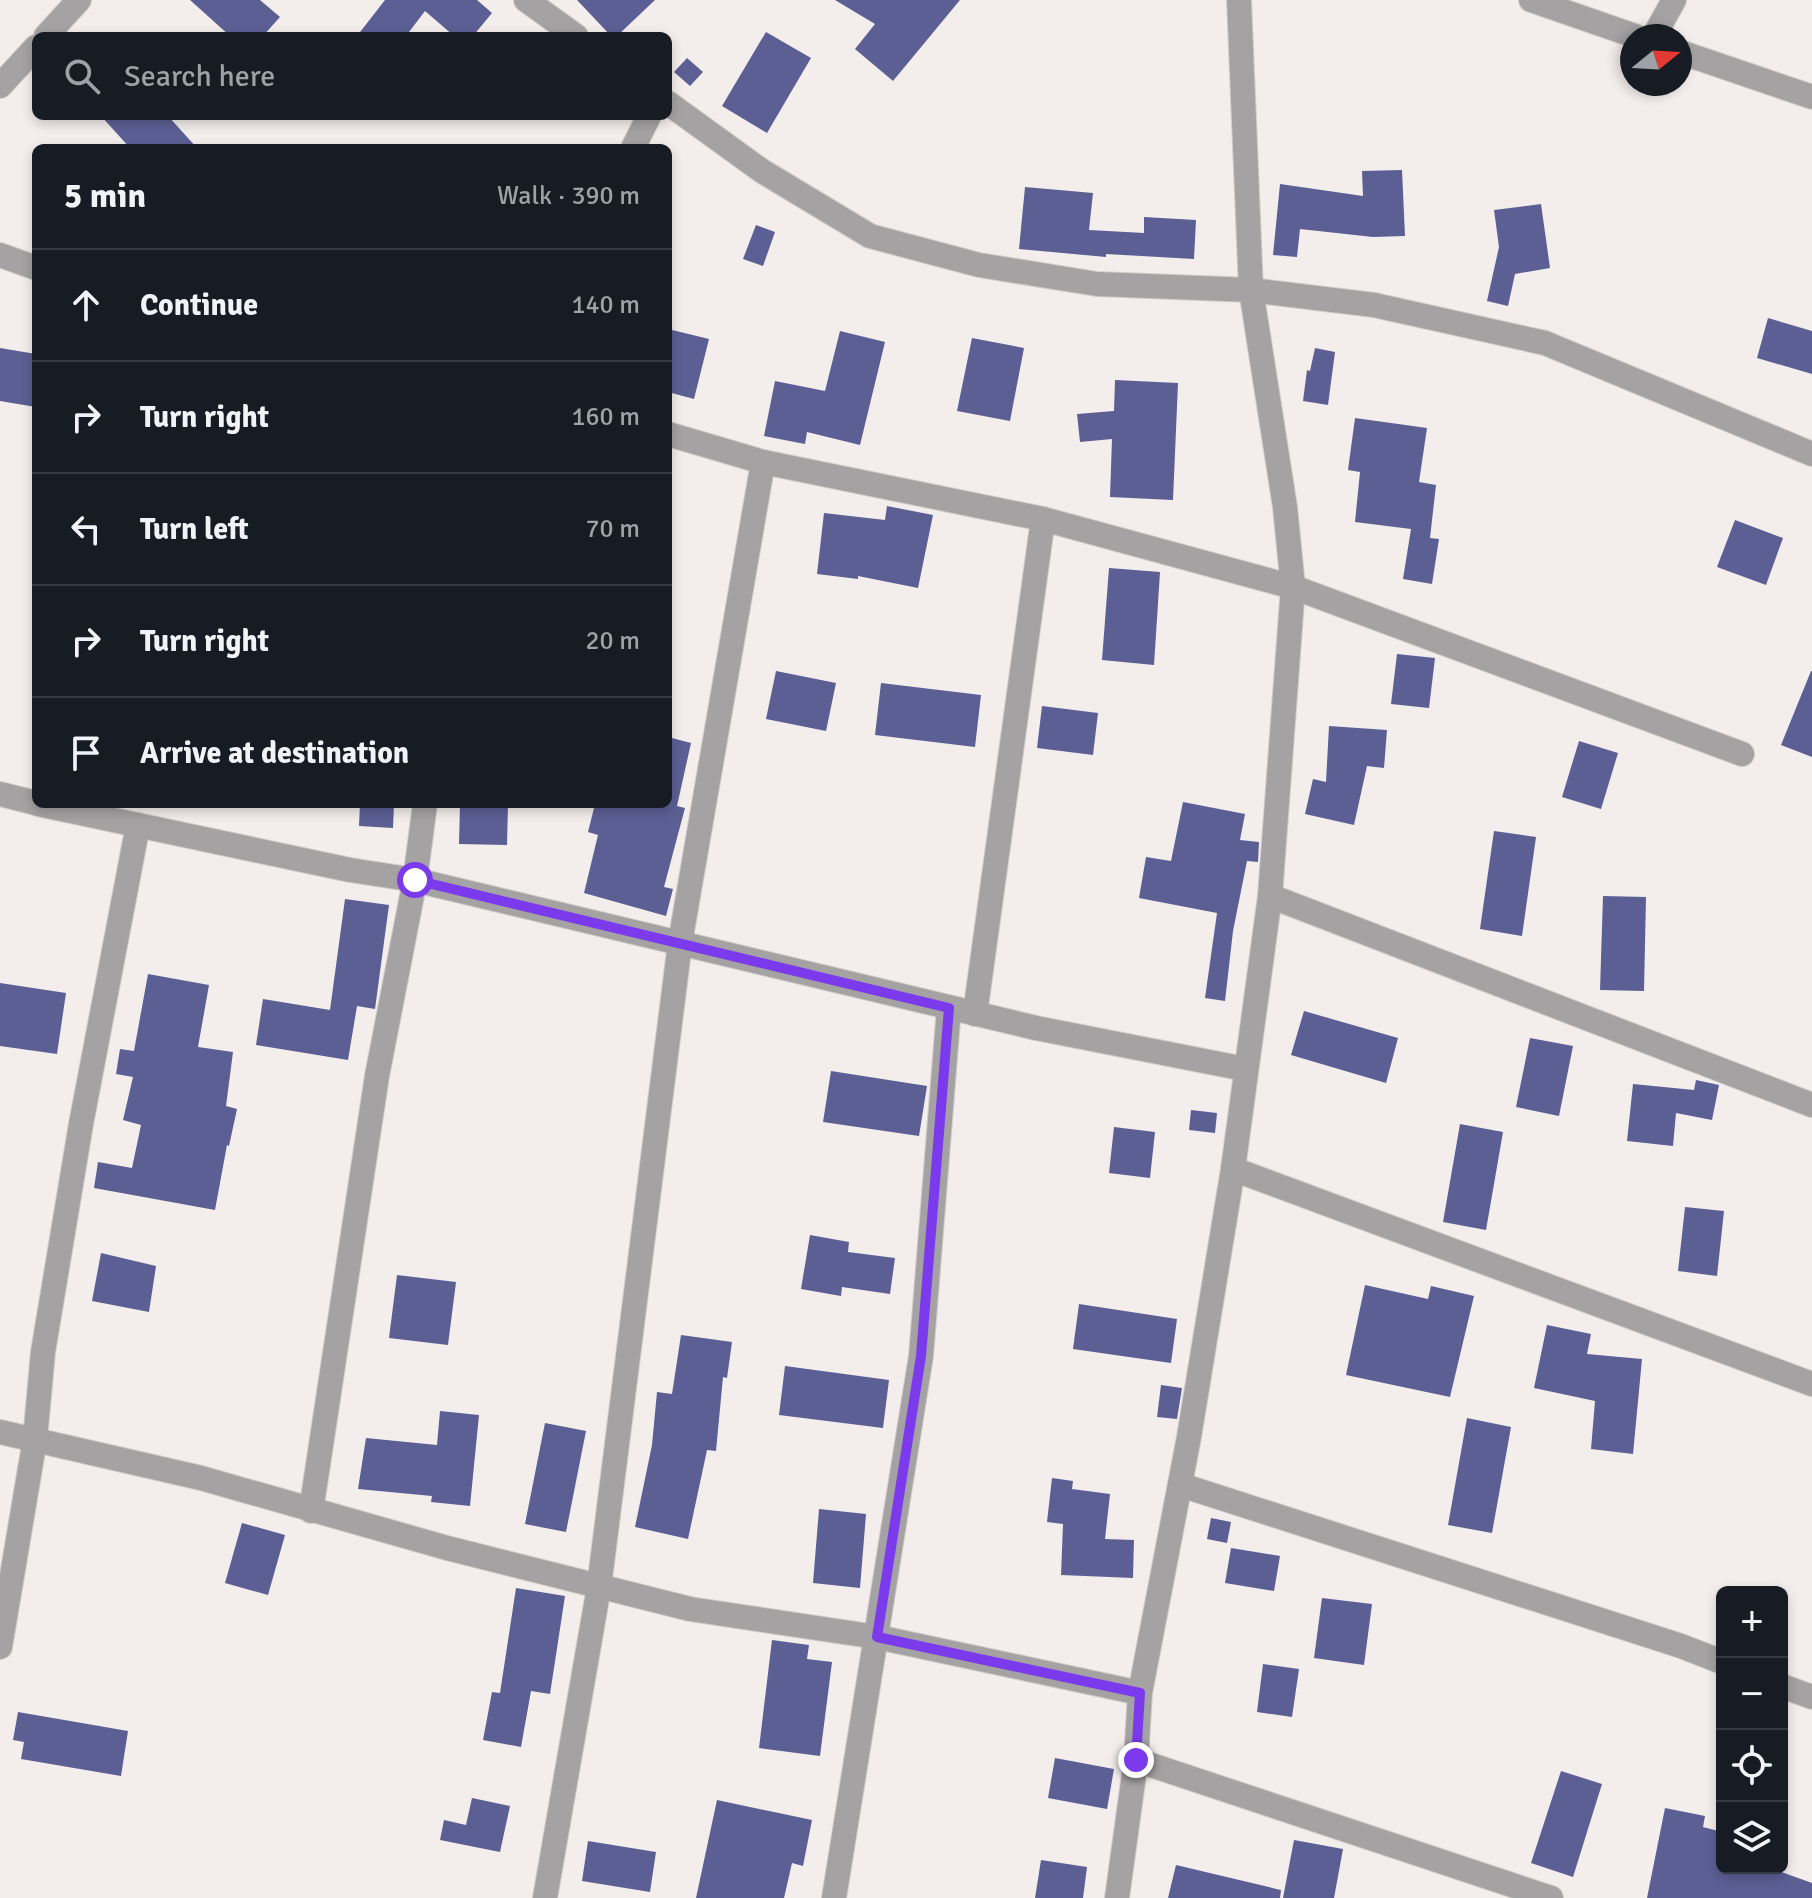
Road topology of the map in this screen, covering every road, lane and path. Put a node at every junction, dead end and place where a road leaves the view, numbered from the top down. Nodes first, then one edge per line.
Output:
1 (526, 0) edge
2 (1239, 0) edge
3 (1531, 0) edge
4 (1674, 0) edge
5 (74, 2) edge
6 (1661, 24) edge
7 (1620, 31) edge
8 (49, 32) edge
9 (570, 32) edge
10 (32, 51) edge
11 (1692, 56) edge
12 (0, 86) edge
13 (1812, 97) edge
14 (672, 106) edge
15 (647, 120) edge
16 (635, 144) edge
17 (0, 255) edge
18 (32, 267) edge
19 (1251, 290) junction
20 (672, 435) edge
21 (1812, 454) edge
22 (763, 462) junction
23 (1043, 519) junction
24 (1293, 587) junction
25 (1742, 754) dead end
26 (0, 794) edge
27 (32, 803) edge
28 (56, 808) edge
29 (424, 808) edge
30 (138, 825) junction
31 (415, 880) junction
32 (1270, 896) junction
33 (680, 943) junction
34 (949, 1008) junction
35 (975, 1014) junction
36 (1245, 1069) junction
37 (1812, 1105) edge
38 (1233, 1169) junction
39 (1812, 1384) edge
40 (0, 1432) edge
41 (35, 1439) junction
42 (1181, 1485) junction
43 (311, 1511) junction
44 (599, 1587) junction
45 (877, 1637) junction
46 (0, 1647) edge
47 (1716, 1660) edge
48 (1788, 1688) edge
49 (1140, 1693) junction
50 (1812, 1697) edge
51 (1136, 1760) junction
52 (545, 1898) edge
53 (834, 1898) edge
54 (1117, 1898) edge
55 (1551, 1898) edge

1 - 9 street
2 - 19 street
3 - 7 street
4 - 6 street
5 - 8 street
10 - 12 street
11 - 13 street
14 - 19 street
15 - 16 street
17 - 18 street
19 - 21 street
19 - 24 street
20 - 22 street
22 - 23 street
22 - 33 street
23 - 24 street
23 - 35 street
24 - 25 street
24 - 32 street
26 - 27 street
28 - 30 street
29 - 31 street
30 - 31 street
30 - 41 street
31 - 33 street
31 - 43 street
32 - 36 street
32 - 37 street
33 - 34 street
33 - 44 street
34 - 35 street
34 - 45 street
35 - 36 street
36 - 38 street
38 - 39 street
38 - 42 street
40 - 41 street
41 - 43 street
41 - 46 street
42 - 47 street
42 - 49 street
43 - 44 street
44 - 45 street
44 - 52 street
45 - 49 street
45 - 53 street
48 - 50 street
49 - 51 street
51 - 54 street
51 - 55 street

